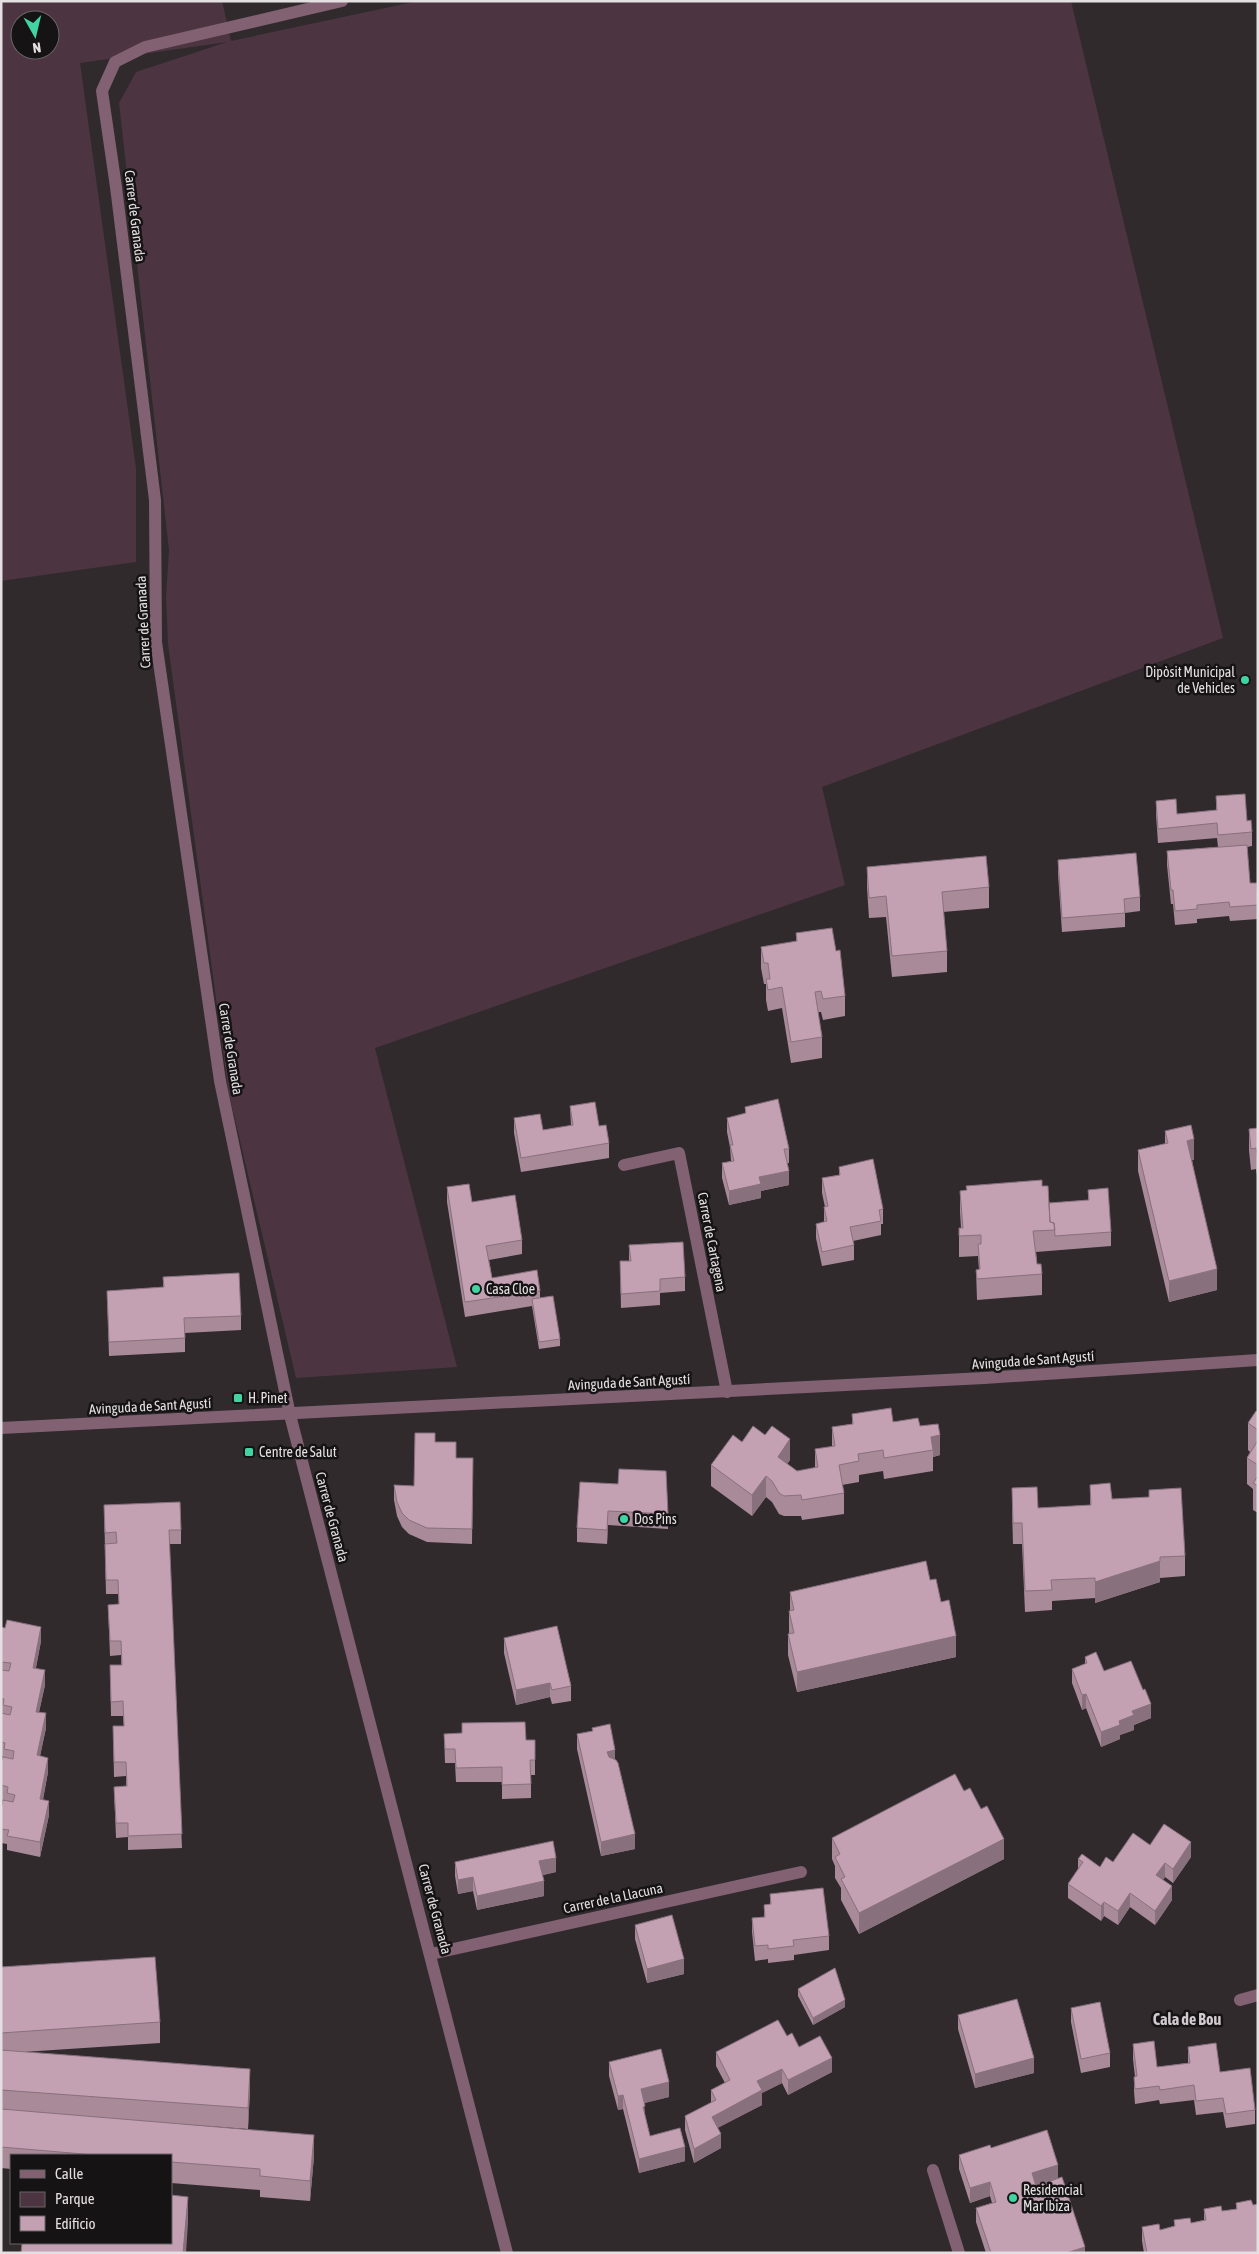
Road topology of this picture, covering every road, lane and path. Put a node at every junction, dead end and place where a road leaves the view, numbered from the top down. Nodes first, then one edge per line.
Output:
1 (342, 1) edge
2 (624, 1165) dead end
3 (1258, 1360) edge
4 (727, 1392) junction
5 (290, 1414) junction
6 (1, 1428) edge
7 (801, 1872) dead end
8 (431, 1954) junction
9 (1258, 1995) edge
10 (1240, 2000) dead end
11 (933, 2170) dead end
12 (507, 2253) edge
13 (959, 2253) edge

1 - 5 street, Carrer de Granada
2 - 4 street, Carrer de Cartagena
3 - 4 street, Avinguda de Sant Agustí
4 - 5 street, Avinguda de Sant Agustí
5 - 6 street, Avinguda de Sant Agustí
5 - 8 street, Carrer de Granada
7 - 8 street, Carrer de la Llacuna
8 - 12 street, Carrer de Granada
9 - 10 street
11 - 13 street

